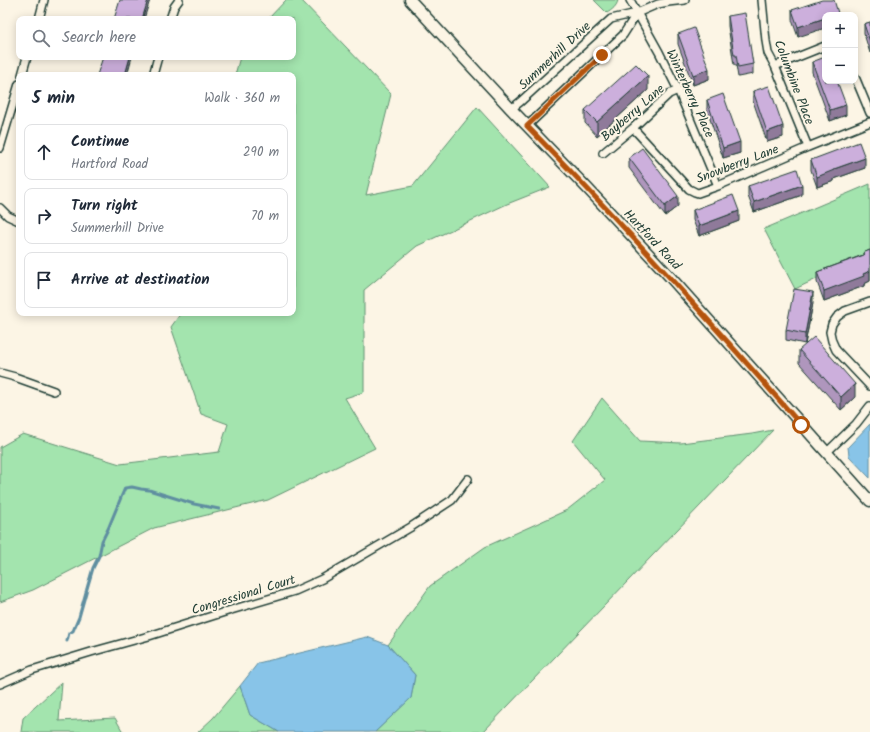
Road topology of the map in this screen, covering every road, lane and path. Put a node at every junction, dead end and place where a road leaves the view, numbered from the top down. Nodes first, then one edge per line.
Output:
1 (44, 0) edge
2 (179, 0) edge
3 (410, 0) edge
4 (630, 0) edge
5 (685, 0) edge
6 (762, 0) edge
7 (637, 13) junction
8 (40, 16) edge
9 (171, 16) edge
10 (822, 47) edge
11 (26, 60) edge
12 (157, 60) edge
13 (775, 66) junction
14 (23, 72) edge
15 (154, 72) edge
16 (858, 84) edge
17 (678, 90) junction
18 (16, 94) edge
19 (511, 109) junction
20 (870, 113) edge
21 (870, 122) edge
22 (527, 126) junction
23 (633, 128) junction
24 (808, 147) junction
25 (0, 148) edge
26 (603, 153) dead end
27 (718, 186) junction
28 (0, 208) edge
29 (16, 220) edge
30 (870, 302) edge
31 (0, 373) edge
32 (870, 386) edge
33 (54, 391) dead end
34 (870, 406) edge
35 (826, 453) junction
36 (468, 479) dead end
37 (870, 501) edge
38 (0, 684) edge

1 - 8 street
2 - 9 street
3 - 19 main road, Hartford Road
4 - 7 street
5 - 7 street, Summerhill Drive
6 - 13 street, Columbine Place
7 - 17 street, Winterberry Place
7 - 19 street, Summerhill Drive
7 - 22 street
10 - 13 street
11 - 14 street
12 - 15 street
13 - 24 street, Columbine Place
16 - 20 street
17 - 23 street, Bayberry Lane
17 - 27 street, Winterberry Place
18 - 25 street
19 - 22 main road, Hartford Road
21 - 24 street, Snowberry Lane
22 - 35 main road, Hartford Road
23 - 26 street, Bayberry Lane
23 - 27 street, Snowberry Lane
24 - 27 street, Snowberry Lane
28 - 29 street
30 - 32 street
31 - 33 street
34 - 35 street
35 - 37 main road, Hartford Road
36 - 38 street, Congressional Court

